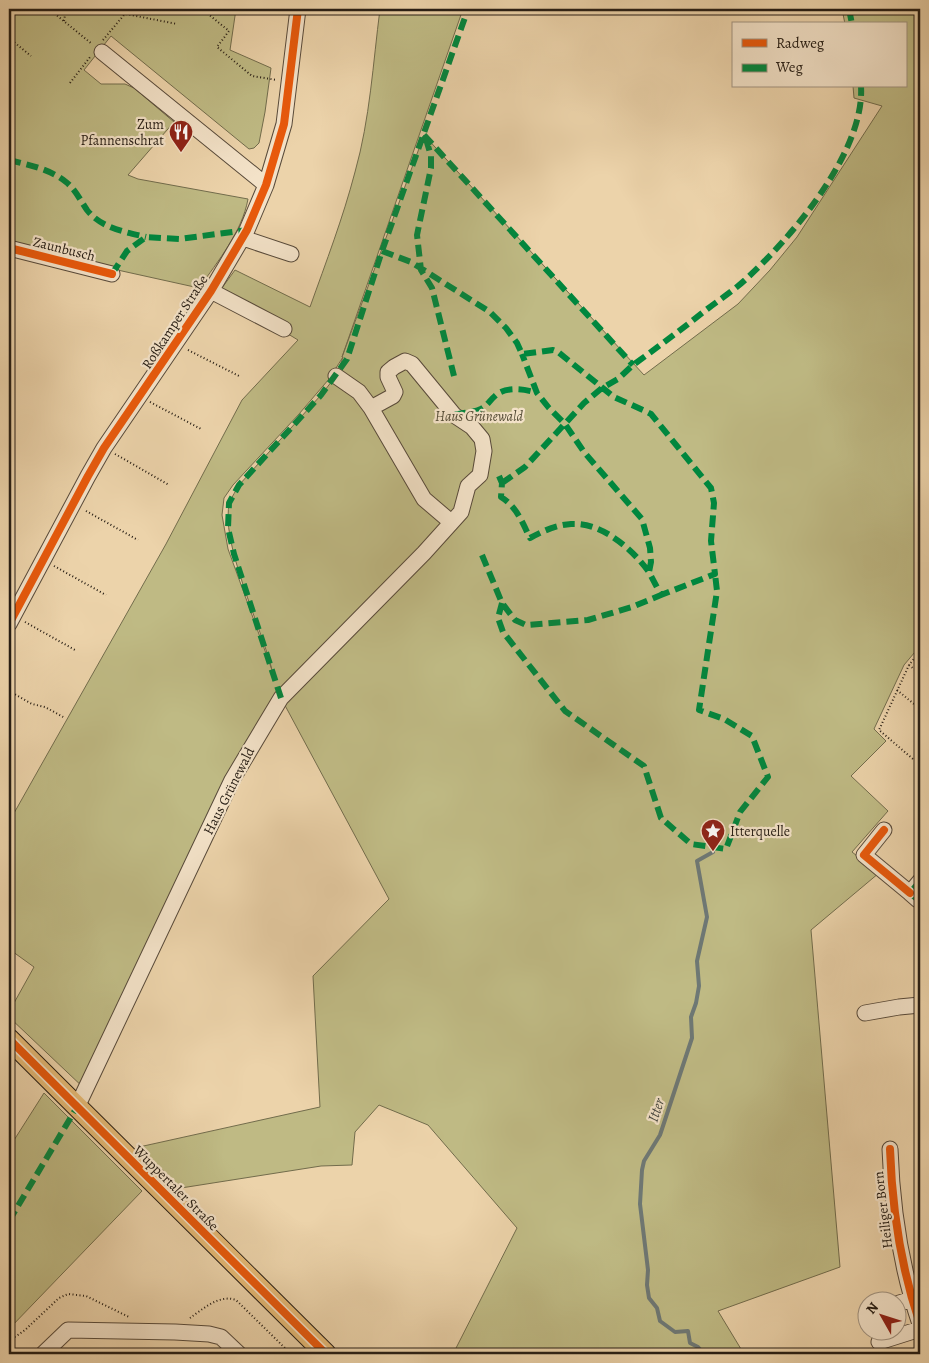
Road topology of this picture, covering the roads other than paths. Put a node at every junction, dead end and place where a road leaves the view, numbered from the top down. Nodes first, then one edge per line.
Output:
1 (298, 9) edge
2 (102, 52) road end
3 (266, 186) junction
4 (244, 238) junction
5 (9, 248) edge
6 (291, 254) dead end
7 (112, 274) dead end
8 (211, 291) junction
9 (284, 329) dead end
10 (336, 376) dead end
11 (371, 408) junction
12 (451, 522) junction
13 (11, 620) edge
14 (884, 830) dead end
15 (920, 881) edge
16 (915, 896) edge
17 (920, 1006) edge
18 (865, 1013) dead end
19 (9, 1040) edge
20 (77, 1108) junction
21 (890, 1150) dead end
22 (912, 1299) junction
23 (906, 1301) edge
24 (920, 1324) edge
25 (920, 1329) edge
26 (879, 1342) edge
27 (43, 1354) edge
28 (239, 1354) edge
29 (326, 1354) edge

1 - 3 street, Roßkamper Straße
2 - 3 street
3 - 4 street, Roßkamper Straße
4 - 6 street
4 - 8 street, Roßkamper Straße
5 - 7 street, Zaunbusch
8 - 9 street, Roßkamper Straße
8 - 13 street, Roßkamper Straße
10 - 11 street
11 - 12 street
11 - 12 street, Haus Grünewald
12 - 20 street, Haus Grünewald
14 - 16 street
15 - 16 street
17 - 18 street
19 - 20 main road, Wuppertaler Straße
20 - 29 main road, Wuppertaler Straße
21 - 22 street, Heiliger Born
22 - 23 street
22 - 24 street, Heiliger Born
25 - 26 street
27 - 28 street

